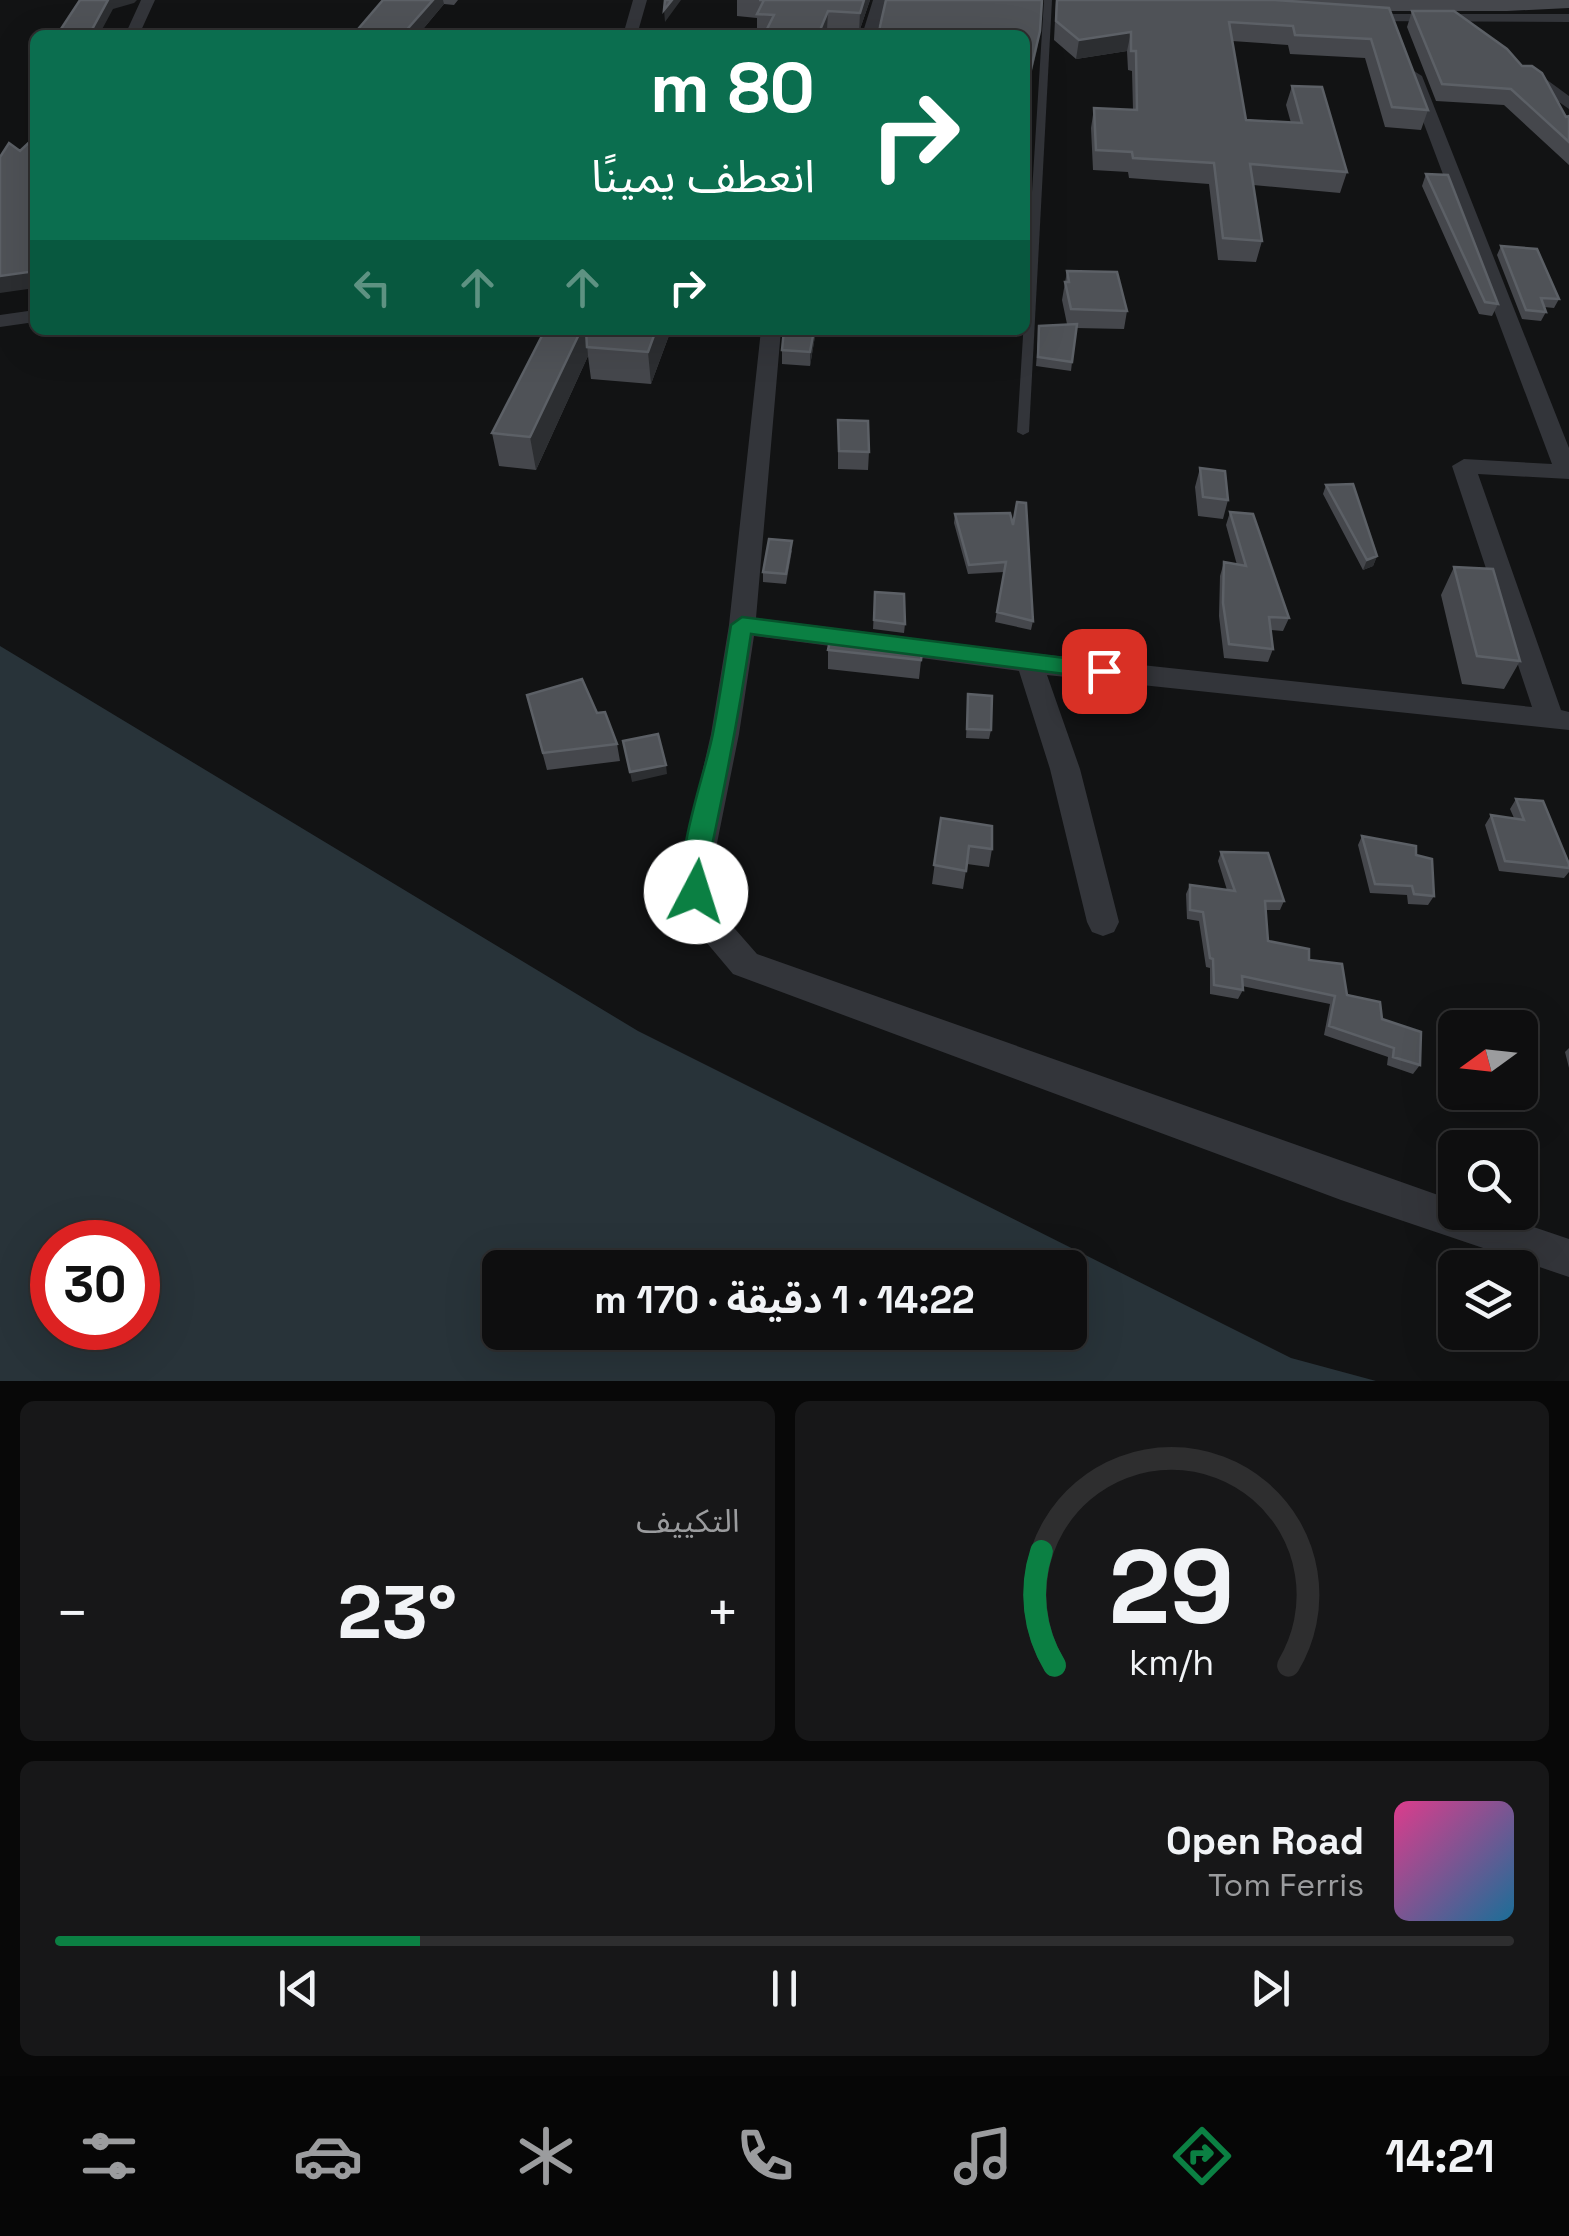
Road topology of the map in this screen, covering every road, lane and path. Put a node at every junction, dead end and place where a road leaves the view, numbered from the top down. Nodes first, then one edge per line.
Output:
1 (148, 0) edge
2 (640, 0) edge
3 (880, 0) edge
4 (1048, 0) edge
5 (1428, 0) edge
6 (1529, 0) edge
7 (1343, 16) edge
8 (1551, 18) junction
9 (1569, 18) edge
10 (1462, 25) junction
11 (134, 30) edge
12 (631, 30) edge
13 (871, 30) edge
14 (1399, 37) junction
15 (1512, 62) edge
16 (1569, 104) edge
17 (1030, 311) edge
18 (30, 317) edge
19 (0, 321) edge
20 (771, 335) edge
21 (1029, 335) edge
22 (1023, 432) dead end
23 (1568, 472) edge
24 (742, 625) junction
25 (1030, 662) junction
26 (1560, 721) edge
27 (1102, 922) dead end
28 (1569, 1258) edge

1 - 11 street
2 - 12 street
3 - 13 street
4 - 17 lane
5 - 10 street
6 - 8 street
7 - 14 street
8 - 9 street
8 - 10 street
10 - 14 street
14 - 23 street
15 - 16 street
18 - 19 street
20 - 24 street
21 - 22 lane
23 - 26 street
24 - 25 street
24 - 28 street
25 - 26 street
25 - 27 street

